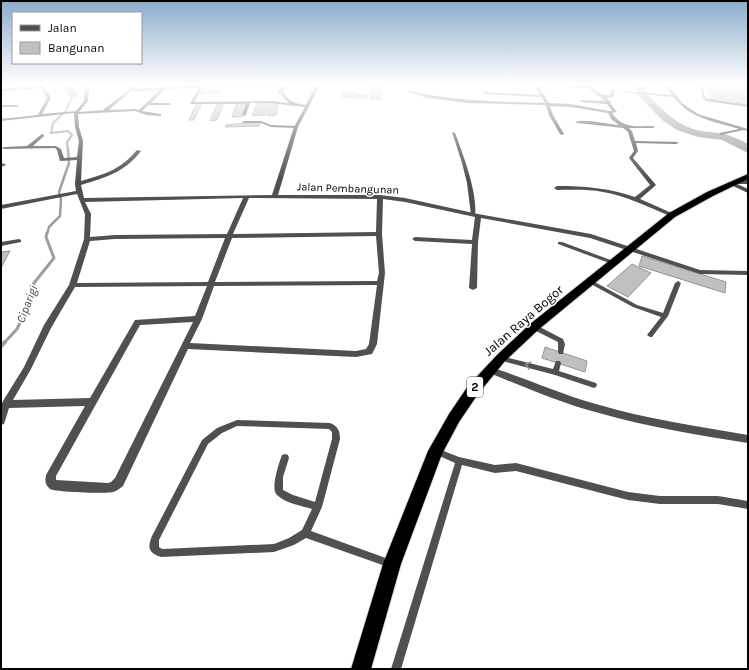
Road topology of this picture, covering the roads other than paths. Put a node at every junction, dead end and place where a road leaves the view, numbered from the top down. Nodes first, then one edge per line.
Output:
1 (30, 116) edge
2 (76, 116) edge
3 (302, 116) edge
4 (552, 116) edge
5 (612, 116) edge
6 (701, 116) edge
7 (1, 120) edge
8 (244, 122) dead end
9 (577, 122) dead end
10 (296, 127) junction
11 (624, 127) junction
12 (653, 127) dead end
13 (746, 130) edge
14 (453, 133) dead end
15 (42, 134) dead end
16 (562, 134) dead end
17 (722, 134) dead end
18 (633, 142) junction
19 (676, 143) dead end
20 (29, 147) junction
21 (4, 148) dead end
22 (139, 151) dead end
23 (78, 158) junction
24 (748, 176) edge
25 (748, 182) edge
26 (734, 183) junction
27 (78, 184) junction
28 (556, 188) dead end
29 (748, 191) edge
30 (79, 192) junction
31 (247, 196) junction
32 (274, 197) junction
33 (380, 197) junction
34 (636, 199) junction
35 (83, 200) junction
36 (1, 207) edge
37 (672, 215) junction
38 (476, 216) junction
39 (379, 234) junction
40 (229, 236) junction
41 (87, 239) junction
42 (415, 239) dead end
43 (19, 241) dead end
44 (475, 242) junction
45 (560, 243) dead end
46 (1, 244) edge
47 (631, 250) junction
48 (614, 263) junction
49 (748, 273) edge
50 (591, 282) junction
51 (381, 283) junction
52 (678, 283) dead end
53 (211, 284) junction
54 (73, 286) junction
55 (473, 288) dead end
56 (665, 316) junction
57 (198, 319) junction
58 (534, 327) junction
59 (650, 335) dead end
60 (185, 346) junction
61 (561, 352) dead end
62 (501, 358) junction
63 (558, 363) dead end
64 (490, 370) junction
65 (554, 372) junction
66 (594, 385) dead end
67 (92, 402) junction
68 (6, 404) junction
69 (1, 421) edge
70 (748, 439) edge
71 (436, 451) junction
72 (285, 458) dead end
73 (459, 461) junction
74 (748, 505) edge
75 (318, 507) junction
76 (305, 533) junction
77 (392, 564) junction
78 (361, 669) edge
79 (396, 669) edge

1 - 7 street
2 - 23 street
3 - 10 street
4 - 16 street
5 - 11 street
6 - 13 street
8 - 10 lane
9 - 11 street
10 - 32 street
11 - 12 street
11 - 18 street
13 - 17 street
14 - 38 lane
15 - 20 street
18 - 19 street
18 - 34 street
20 - 21 street
20 - 23 street
22 - 27 street
23 - 27 street
24 - 26 highway, Jalan Raya Bogor / 2
25 - 26 street
26 - 29 street
26 - 37 highway, Jalan Raya Bogor / 2
27 - 30 street
28 - 34 street
30 - 35 street
30 - 36 street
31 - 32 street, Jalan Pembangunan
31 - 35 street, Jalan Pembangunan
31 - 40 street
32 - 33 street, Jalan Pembangunan
33 - 38 street, Jalan Pembangunan
33 - 39 street
34 - 37 street
35 - 41 street
37 - 47 highway, Jalan Raya Bogor / 2
38 - 44 street
38 - 47 street, Jalan Pembangunan
39 - 40 street
39 - 51 street
40 - 41 street
40 - 53 street
41 - 54 street
42 - 44 street
43 - 46 street
44 - 55 street
45 - 48 lane
47 - 48 highway, Jalan Raya Bogor / 2
47 - 49 street, Jalan Pembangunan
48 - 50 highway, Jalan Raya Bogor / 2
50 - 56 lane
50 - 58 highway, Jalan Raya Bogor / 2
51 - 53 street
51 - 60 street
52 - 56 lane
53 - 54 street
53 - 57 street
54 - 68 street
56 - 59 lane
57 - 60 street
57 - 67 street
58 - 61 lane
58 - 62 highway, Jalan Raya Bogor / 2
60 - 67 street
62 - 64 highway, Jalan Raya Bogor / 2
65 -> 62 lane
63 - 65 lane
64 - 70 street
64 - 71 highway, Jalan Raya Bogor / 2
65 - 66 lane
67 - 68 street
68 - 69 street
71 - 73 lane
71 - 77 highway, Jalan Raya Bogor / 2
72 - 75 lane
73 - 74 lane
73 - 79 lane
75 - 76 lane
75 - 76 lane
76 - 77 lane
77 - 78 highway, Jalan Raya Bogor / 2

